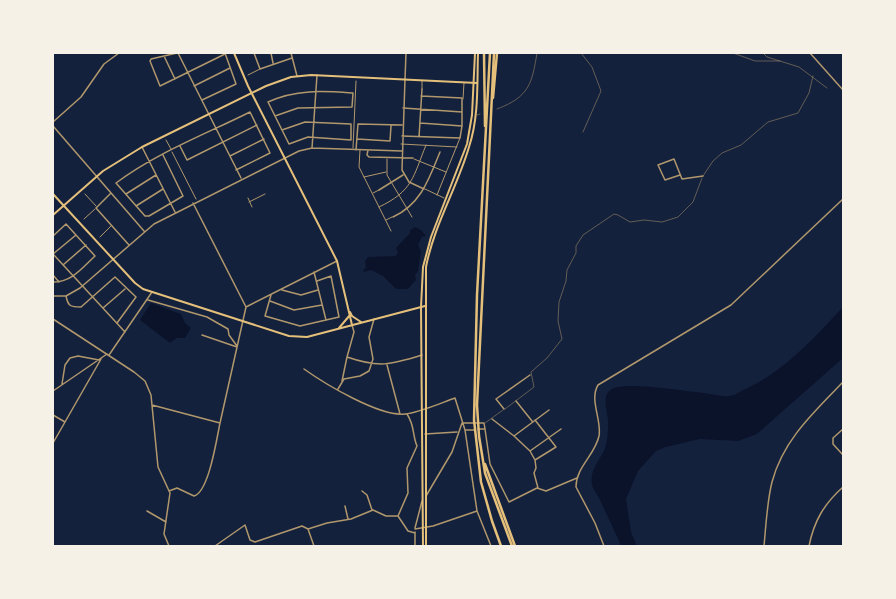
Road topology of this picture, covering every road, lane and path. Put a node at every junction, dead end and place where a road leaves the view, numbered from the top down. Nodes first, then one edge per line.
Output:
1 (119, 53) edge
2 (177, 53) edge
3 (225, 53) edge
4 (234, 53) edge
5 (254, 53) edge
6 (271, 53) edge
7 (291, 53) edge
8 (406, 53) edge
9 (475, 53) edge
10 (478, 53) edge
11 (484, 53) edge
12 (490, 53) edge
13 (494, 53) edge
14 (497, 53) edge
15 (538, 53) edge
16 (581, 53) edge
17 (733, 53) edge
18 (763, 53) edge
19 (810, 53) edge
20 (164, 56) junction
21 (292, 58) junction
22 (783, 61) junction
23 (273, 63) junction
24 (230, 68) junction
25 (260, 69) junction
26 (188, 72) junction
27 (248, 75) dead end
28 (317, 75) junction
29 (297, 76) junction
30 (813, 76) junction
31 (175, 79) junction
32 (404, 79) junction
33 (422, 80) junction
34 (356, 81) dead end
35 (464, 83) junction
36 (473, 83) junction
37 (477, 83) junction
38 (194, 86) junction
39 (827, 88) dead end
40 (422, 89) joint
41 (843, 90) edge
42 (316, 91) junction
43 (252, 93) junction
44 (421, 96) junction
45 (463, 99) junction
46 (201, 100) junction
47 (314, 106) junction
48 (491, 106) junction
49 (404, 108) junction
50 (421, 109) junction
51 (497, 109) dead end
52 (462, 112) junction
53 (480, 114) dead end
54 (208, 115) junction
55 (472, 115) junction
56 (275, 116) junction
57 (476, 116) junction
58 (53, 122) edge
59 (313, 122) junction
60 (420, 123) junction
61 (257, 125) junction
62 (53, 126) edge
63 (391, 126) junction
64 (402, 126) junction
65 (462, 126) junction
66 (216, 129) junction
67 (282, 130) junction
68 (583, 132) dead end
69 (486, 135) junction
70 (402, 136) junction
71 (312, 137) junction
72 (419, 137) junction
73 (264, 139) junction
74 (357, 139) junction
75 (459, 139) junction
76 (166, 140) dead end
77 (223, 143) junction
78 (401, 144) junction
79 (426, 145) junction
80 (180, 146) junction
81 (442, 146) junction
82 (142, 147) junction
83 (457, 147) junction
84 (312, 148) junction
85 (171, 149) dead end
86 (353, 150) junction
87 (356, 150) junction
88 (360, 150) junction
89 (368, 150) junction
90 (402, 151) junction
91 (172, 152) dead end
92 (440, 152) joint
93 (163, 155) junction
94 (229, 156) junction
95 (284, 158) junction
96 (387, 158) junction
97 (402, 158) junction
98 (413, 158) joint
99 (420, 161) junction
100 (150, 162) junction
101 (434, 167) junction
102 (236, 170) junction
103 (386, 172) junction
104 (447, 172) junction
105 (156, 175) junction
106 (403, 175) junction
107 (680, 175) junction
108 (703, 176) junction
109 (97, 177) junction
110 (364, 178) junction
111 (241, 179) junction
112 (391, 183) junction
113 (411, 183) junction
114 (163, 189) junction
115 (424, 189) junction
116 (379, 190) joint
117 (111, 193) junction
118 (53, 194) edge
119 (85, 194) dead end
120 (125, 194) junction
121 (265, 194) dead end
122 (372, 194) junction
123 (437, 195) junction
124 (399, 196) junction
125 (248, 198) dead end
126 (444, 198) dead end
127 (843, 199) edge
128 (196, 200) junction
129 (249, 202) junction
130 (170, 203) junction
131 (193, 203) junction
132 (64, 206) junction
133 (136, 206) junction
134 (96, 207) junction
135 (252, 207) dead end
136 (379, 207) junction
137 (407, 209) junction
138 (175, 212) junction
139 (53, 215) edge
140 (393, 217) joint
141 (412, 218) dead end
142 (84, 219) dead end
143 (385, 220) junction
144 (111, 225) junction
145 (144, 231) junction
146 (391, 231) dead end
147 (76, 235) junction
148 (53, 236) edge
149 (100, 237) dead end
150 (86, 245) junction
151 (129, 245) junction
152 (53, 254) edge
153 (113, 259) junction
154 (337, 261) junction
155 (63, 265) junction
156 (314, 272) junction
157 (53, 275) edge
158 (73, 276) junction
159 (317, 281) junction
160 (53, 282) edge
161 (59, 282) junction
162 (83, 286) junction
163 (125, 289) junction
164 (281, 290) junction
165 (318, 290) junction
166 (152, 292) junction
167 (271, 295) junction
168 (53, 296) edge
169 (66, 296) junction
170 (92, 297) junction
171 (148, 300) junction
172 (270, 301) junction
173 (322, 305) junction
174 (425, 306) junction
175 (246, 307) junction
176 (421, 307) junction
177 (103, 308) junction
178 (349, 310) junction
179 (350, 315) junction
180 (374, 319) junction
181 (53, 320) edge
182 (326, 320) junction
183 (242, 321) junction
184 (362, 322) junction
185 (117, 323) junction
186 (352, 325) junction
187 (338, 329) junction
188 (125, 332) junction
189 (202, 335) dead end
190 (237, 347) junction
191 (108, 355) junction
192 (422, 355) junction
193 (347, 357) junction
194 (100, 360) junction
195 (371, 364) junction
196 (387, 365) junction
197 (304, 369) dead end
198 (530, 375) junction
199 (342, 381) junction
200 (843, 382) edge
201 (62, 385) junction
202 (338, 389) junction
203 (53, 391) edge
204 (516, 401) junction
205 (152, 405) junction
206 (424, 408) junction
207 (504, 410) junction
208 (549, 410) dead end
209 (400, 414) junction
210 (406, 414) junction
211 (53, 415) edge
212 (492, 419) junction
213 (476, 420) junction
214 (535, 420) junction
215 (65, 422) junction
216 (220, 422) junction
217 (532, 422) junction
218 (462, 423) junction
219 (484, 423) junction
220 (485, 429) junction
221 (561, 429) dead end
222 (465, 430) junction
223 (843, 430) edge
224 (458, 432) junction
225 (425, 434) junction
226 (514, 436) junction
227 (550, 438) junction
228 (53, 443) edge
229 (530, 451) junction
230 (843, 455) edge
231 (535, 460) junction
232 (577, 478) junction
233 (843, 487) edge
234 (538, 488) junction
235 (169, 491) junction
236 (362, 491) dead end
237 (425, 497) junction
238 (422, 501) junction
239 (345, 506) dead end
240 (372, 510) junction
241 (147, 511) dead end
242 (477, 511) junction
243 (398, 516) junction
244 (348, 519) junction
245 (166, 522) junction
246 (422, 528) junction
247 (425, 528) junction
248 (308, 529) junction
249 (415, 529) junction
250 (415, 532) junction
251 (169, 546) edge
252 (215, 546) edge
253 (314, 546) edge
254 (415, 546) edge
255 (423, 546) edge
256 (426, 546) edge
257 (491, 546) edge
258 (501, 546) edge
259 (513, 546) edge
260 (604, 546) edge
261 (764, 546) edge
262 (809, 546) edge

1 - 58 street
2 - 20 street
2 - 26 street
3 - 24 street
3 - 26 street
4 - 43 main road
5 - 25 street
6 - 23 street
7 - 21 street
8 - 32 street
9 - 36 main road
10 - 37 main road
11 - 69 highway
12 - 69 highway
13 - 48 highway
14 - 48 highway
15 - 51 lane
16 - 68 lane
17 - 22 lane
18 - 22 lane
19 - 41 street
20 - 31 street
20 - 31 street
21 - 23 street
21 - 29 street
22 - 30 lane
23 - 25 street
24 - 38 street
24 - 46 street
25 - 27 street
26 - 31 street
26 - 38 street
28 - 29 main road
28 - 32 main road
28 - 42 street
29 - 43 main road
30 - 39 lane
30 - 108 lane
32 - 33 main road
32 - 49 street
33 - 35 main road
33 - 40 street
34 - 86 street
35 - 36 main road
35 - 45 street
36 - 37 main road
36 - 55 main road
37 - 57 main road
38 - 46 street
40 - 44 street
42 - 47 street
42 - 47 street
42 - 56 street
43 - 54 main road
43 - 95 main road
44 - 45 street
44 - 50 street
45 - 52 street
46 - 54 street
47 - 56 street
47 - 59 street
48 - 213 highway
49 - 50 street
49 - 64 street
50 - 52 street
50 - 60 street
52 - 65 street
53 - 57 lane
54 - 66 street
54 - 82 main road
55 - 57 lane
55 - 176 main road
56 - 67 street
57 - 174 main road
59 - 67 street
59 - 71 street
59 - 71 street
60 - 65 street
60 - 72 street
61 - 66 street
61 - 73 street
61 - 77 street
62 - 109 street
63 - 64 street
63 - 74 street
63 - 74 street
64 - 70 street
65 - 75 street
66 - 77 street
66 - 80 street
67 - 71 street
69 - 213 highway
70 - 72 street
70 - 78 street
71 - 84 street
72 - 75 street
73 - 94 street
73 - 102 street
74 - 87 street
75 - 83 street
76 - 85 street
77 - 80 street
77 - 94 street
78 - 79 street
78 - 90 street
79 - 81 street
79 - 99 street
80 - 93 street
81 - 83 street
81 - 92 street
82 - 100 street
82 - 109 main road
83 - 104 street
84 - 86 street
84 - 95 street
86 - 87 street
87 - 88 street
88 - 89 street
88 - 110 street
89 - 90 street
89 - 96 street
90 - 97 street
91 - 128 street
92 - 101 street
93 - 100 street
93 - 130 street
94 - 102 street
95 - 111 street
95 - 154 main road
96 - 97 street
96 - 103 street
97 - 98 street
97 - 106 street
98 - 99 street
99 - 101 street
99 - 113 street
100 - 105 street
100 - 120 street
101 - 104 street
101 - 115 street
102 - 111 street
103 - 110 street
103 - 112 street
104 - 123 street
105 - 114 street
105 - 120 street
106 - 112 street
106 - 113 street
107 - 107 street
107 - 108 street
108 - 198 lane
109 - 117 street
109 - 132 main road
110 - 122 street
111 - 128 street
112 - 116 street
112 - 124 street
113 - 115 street
113 - 124 street
114 - 130 street
114 - 133 street
115 - 123 street
115 - 137 street
116 - 122 street
117 - 134 street
117 - 145 street
118 - 132 main road
119 - 134 street
120 - 133 street
121 - 129 street
122 - 136 street
123 - 126 street
124 - 136 street
124 - 137 street
125 - 129 street
127 - 232 street
128 - 131 street
129 - 135 street
130 - 133 street
130 - 138 street
131 - 138 street
131 - 175 street
132 - 139 main road
132 - 153 main road
134 - 142 street
134 - 144 street
136 - 143 street
137 - 140 street
137 - 141 street
138 - 145 street
140 - 143 street
143 - 146 street
144 - 149 street
144 - 151 street
145 - 151 street
147 - 148 street
147 - 150 street
147 - 152 street
150 - 155 street
150 - 158 street
151 - 153 street
152 - 155 street
153 - 162 street
153 - 166 main road
154 - 156 street
154 - 178 main road
155 - 158 street
156 - 159 street
156 - 164 street
157 - 161 street
158 - 161 street
158 - 162 street
159 - 165 street
159 - 182 street
160 - 161 street
162 - 169 street
162 - 170 street
163 - 170 street
163 - 177 street
163 - 185 street
164 - 165 street
164 - 167 street
165 - 173 street
166 - 171 street
166 - 183 main road
167 - 172 street
167 - 175 street
168 - 169 street
169 - 170 street
170 - 177 street
171 - 188 street
171 - 190 street
172 - 173 street
172 - 182 street
173 - 182 street
174 - 176 main road
174 - 206 main road
175 - 183 street
176 - 180 main road
176 - 192 main road
177 - 185 street
178 - 179 main road
178 - 184 main road
179 - 186 main road
179 - 187 main road
180 - 184 main road
180 - 195 street
181 - 191 street
183 - 187 main road
183 - 190 street
184 - 186 main road
185 - 188 street
186 - 187 main road
186 - 193 street
188 - 191 street
189 - 190 street
190 - 216 street
191 - 194 street
191 - 205 street
192 - 196 street
192 - 206 main road
193 - 195 street
193 - 199 street
194 - 201 street
194 - 201 street
194 - 215 street
195 - 196 street
195 - 199 street
196 - 209 street
197 - 202 street
198 - 204 lane
198 - 207 street
199 - 202 street
200 - 261 street
201 - 203 street
202 - 209 street
204 - 207 lane
204 - 217 street
205 - 216 street
205 - 235 street
206 - 210 street
206 - 218 street
206 - 225 main road
206 - 238 main road
207 - 212 lane
208 - 214 street
209 - 210 street
210 - 243 street
211 - 215 street
212 - 219 lane
212 - 226 street
213 - 258 highway
213 - 259 highway
214 - 217 street
214 - 227 street
215 - 228 street
216 - 235 street
217 - 226 street
218 - 219 street
218 - 222 street
218 - 224 street
219 - 220 street
220 - 222 street
220 - 234 street
221 - 227 street
222 - 242 street
223 - 230 street
224 - 225 street
224 - 237 street
225 - 237 main road
226 - 229 street
227 - 229 street
227 - 231 street
229 - 231 street
231 - 234 street
232 - 234 street
232 - 260 street
233 - 262 street
235 - 245 street
236 - 240 street
237 - 247 main road
238 - 246 main road
238 - 249 street
239 - 244 street
240 - 243 street
240 - 244 street
241 - 245 street
242 - 247 street
242 - 257 street
243 - 250 street
244 - 248 street
245 - 251 street
246 - 247 street
246 - 249 street
246 - 255 main road
247 - 256 main road
248 - 252 street
248 - 253 street
249 - 250 street
250 - 254 street

